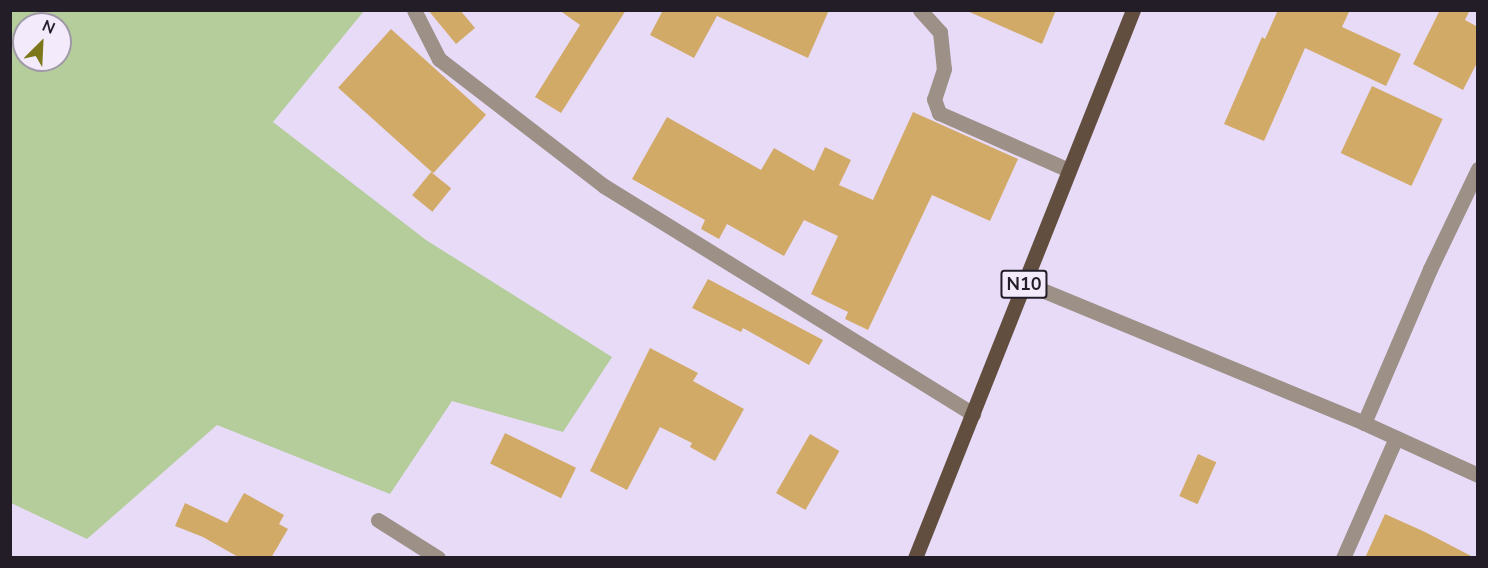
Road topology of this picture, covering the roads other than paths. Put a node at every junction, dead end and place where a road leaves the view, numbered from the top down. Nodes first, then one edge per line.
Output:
1 (414, 10) edge
2 (920, 10) edge
3 (1134, 10) edge
4 (1069, 170) junction
5 (1478, 170) edge
6 (1473, 193) edge
7 (1025, 283) junction
8 (973, 414) junction
9 (1364, 423) junction
10 (1396, 438) junction
11 (1478, 475) edge
12 (378, 520) dead end
13 (431, 556) edge
14 (915, 558) edge
15 (1343, 558) edge

1 - 8 street
2 - 4 street
3 - 4 main road, N10
4 - 7 main road, N10
5 - 6 street
6 - 9 street
7 - 8 main road, N10
7 - 9 street
8 - 14 main road, N10
9 - 10 street
10 - 11 street
10 - 15 street
12 - 13 street

